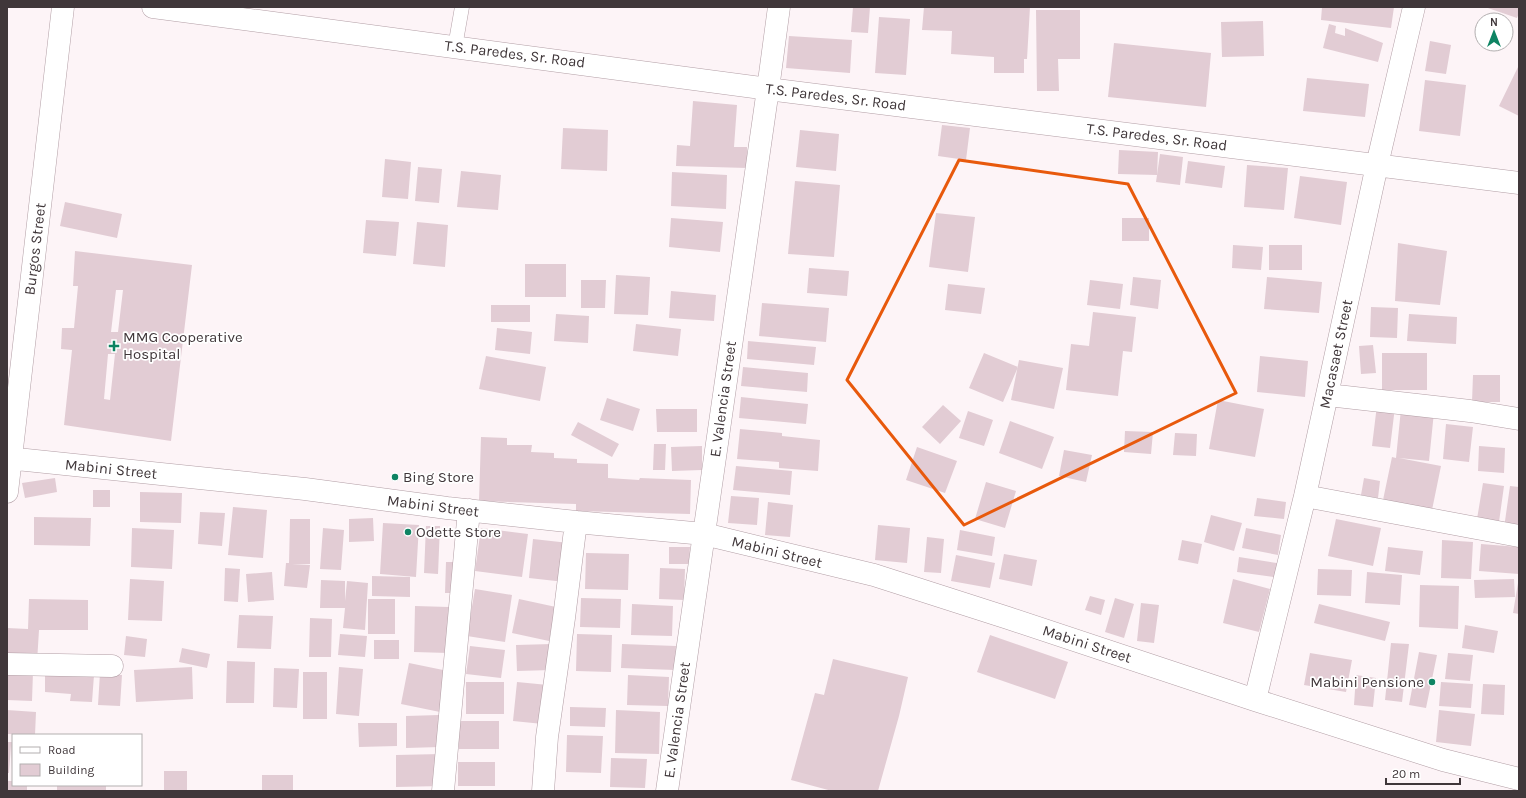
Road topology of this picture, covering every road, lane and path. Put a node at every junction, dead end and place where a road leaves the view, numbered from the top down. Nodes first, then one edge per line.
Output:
1 (63, 7) edge
2 (153, 7) edge
3 (462, 7) edge
4 (779, 7) edge
5 (1414, 7) edge
6 (455, 47) junction
7 (768, 88) junction
8 (1377, 165) junction
9 (1519, 183) edge
10 (1328, 395) junction
11 (1519, 419) edge
12 (9, 458) edge
13 (7, 492) edge
14 (1305, 496) junction
15 (469, 510) junction
16 (576, 522) junction
17 (704, 534) junction
18 (1519, 536) edge
19 (7, 664) edge
20 (112, 666) dead end
21 (1255, 700) junction
22 (1519, 779) edge
23 (443, 791) edge
24 (542, 791) edge
25 (667, 791) edge

1 - 12 street, Burgos Street
2 - 6 street, T.S. Paredes, Sr. Road
3 - 6 lane
4 - 7 street, E. Valencia Street
5 - 8 street, Macasaet Street
6 - 7 street, T.S. Paredes, Sr. Road
7 - 8 street, T.S. Paredes, Sr. Road
7 - 17 street, E. Valencia Street
8 - 9 street, T.S. Paredes, Sr. Road
8 - 10 street, Macasaet Street
10 - 11 street
10 - 14 street, Macasaet Street
12 - 13 street, Burgos Street
12 - 15 street, Mabini Street
14 - 18 street
14 - 21 street, Macasaet Street
15 - 16 street, Mabini Street
15 - 23 street
16 - 17 street, Mabini Street
16 - 24 street
17 - 21 street, Mabini Street
17 - 25 street, E. Valencia Street
19 - 20 street
21 - 22 street, Mabini Street

